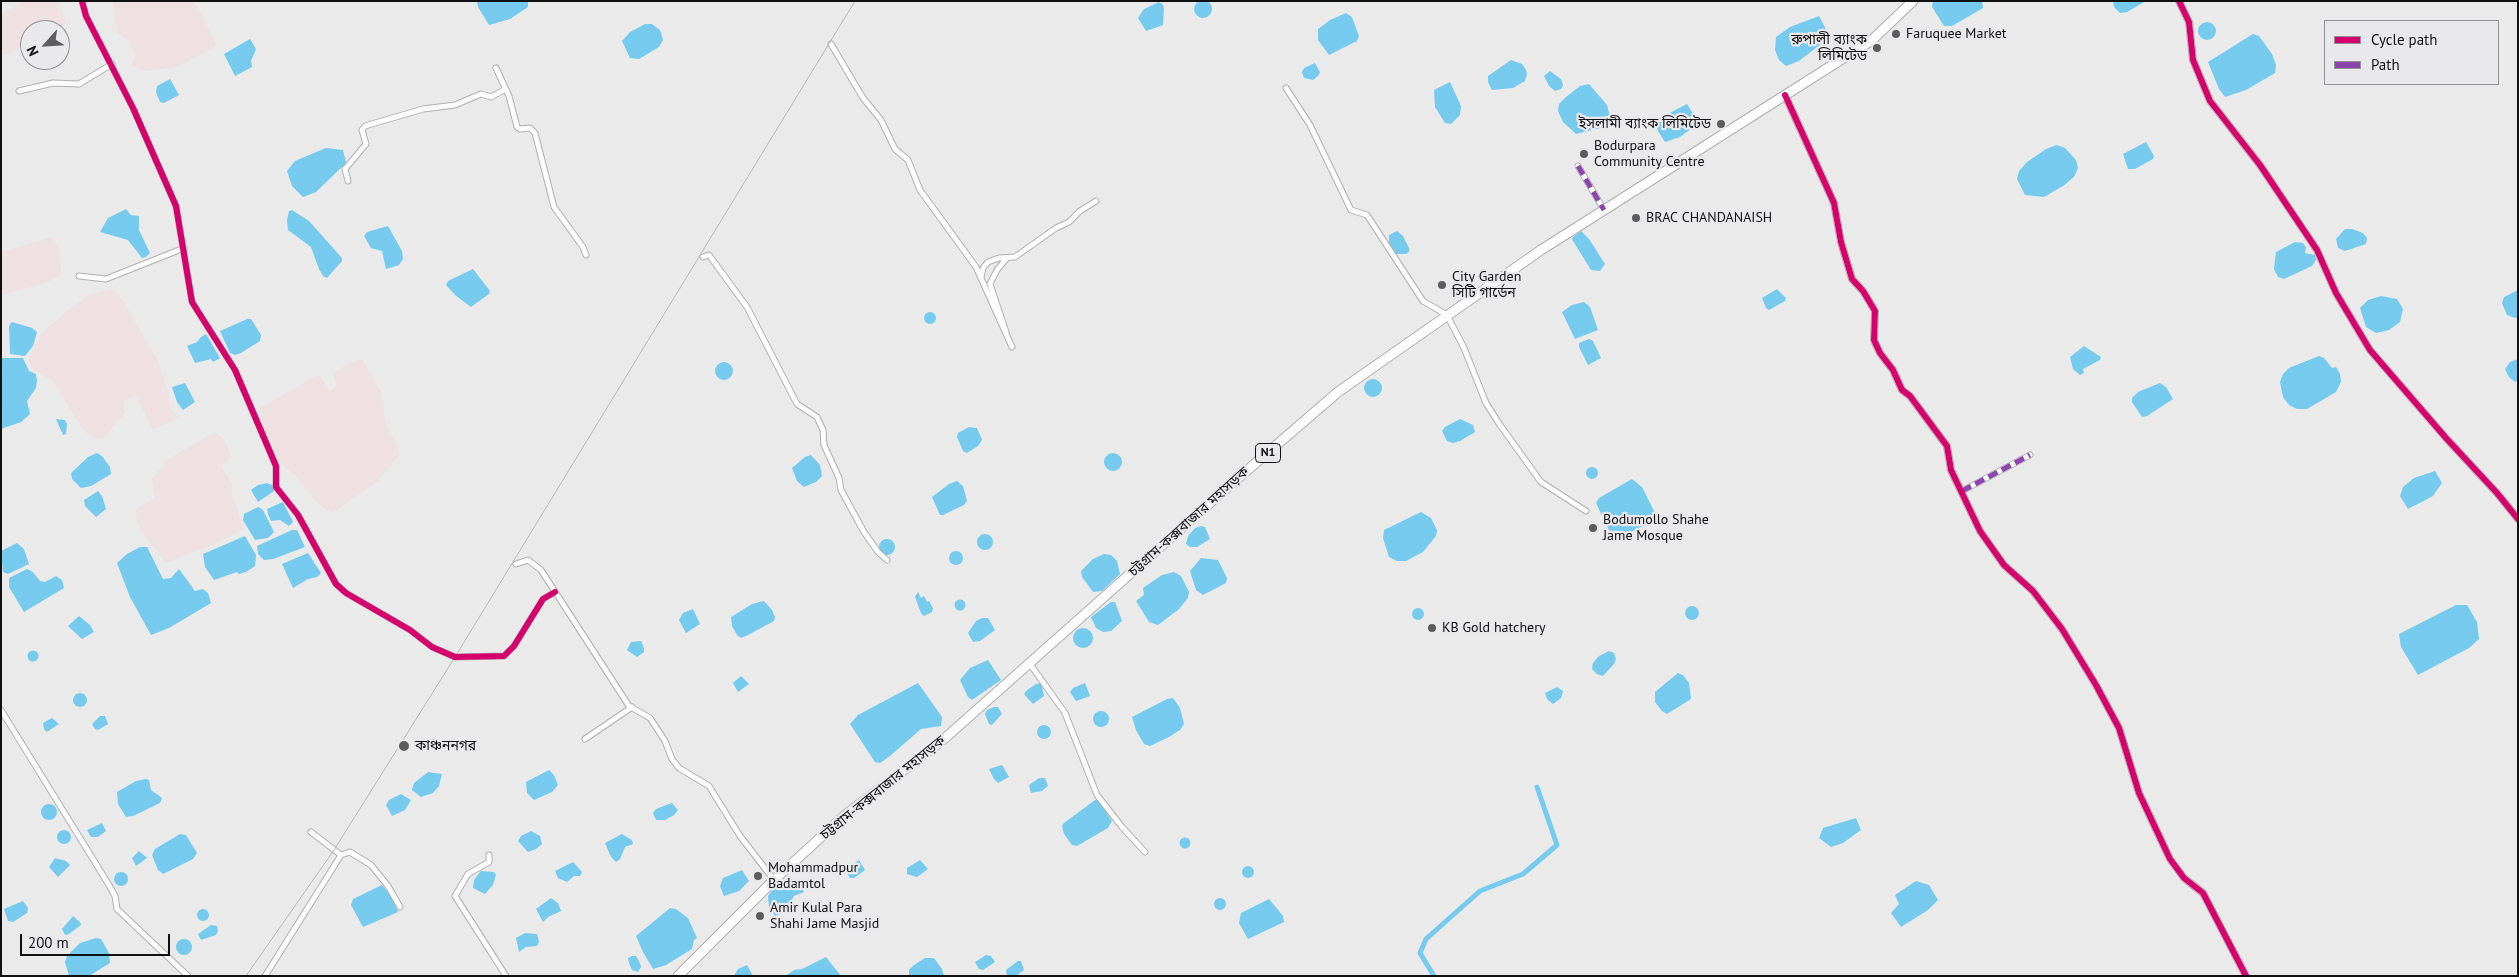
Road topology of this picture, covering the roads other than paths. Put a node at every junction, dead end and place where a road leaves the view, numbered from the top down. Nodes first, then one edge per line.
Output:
1 (82, 1) edge
2 (1912, 1) edge
3 (2179, 1) edge
4 (831, 44) dead end
5 (112, 64) junction
6 (496, 68) dead end
7 (1286, 88) dead end
8 (504, 90) junction
9 (19, 91) dead end
10 (1785, 95) junction
11 (1578, 166) dead end
12 (348, 181) dead end
13 (1096, 201) dead end
14 (1604, 210) junction
15 (184, 248) junction
16 (586, 255) dead end
17 (703, 257) dead end
18 (1007, 258) junction
19 (80, 276) dead end
20 (981, 278) junction
21 (1447, 315) junction
22 (1008, 340) junction
23 (1012, 347) dead end
24 (2030, 455) dead end
25 (1962, 491) junction
26 (1586, 511) dead end
27 (2518, 519) edge
28 (887, 560) dead end
29 (516, 564) dead end
30 (555, 592) junction
31 (1030, 664) junction
32 (632, 707) junction
33 (1, 710) edge
34 (585, 739) dead end
35 (312, 832) dead end
36 (1145, 852) dead end
37 (341, 855) junction
38 (489, 855) dead end
39 (774, 880) junction
40 (400, 907) dead end
41 (188, 976) edge
42 (265, 976) edge
43 (506, 976) edge
44 (678, 976) edge
45 (2246, 976) edge

1 - 5 street
2 - 10 highway, চট্টগ্রাম-কক্সবাজার মহাসড়ক / N1
3 - 27 street
4 - 20 street
5 - 9 street
5 - 15 street
6 - 8 street
7 - 21 street
8 - 12 street
8 - 16 street
10 - 14 highway, চট্টগ্রাম-কক্সবাজার মহাসড়ক / N1
10 - 25 street
11 - 14 street
13 - 18 street
14 - 21 highway, চট্টগ্রাম-কক্সবাজার মহাসড়ক / N1
15 - 19 street
15 - 30 street
17 - 28 street
18 - 20 street
18 - 22 street
20 - 22 street
21 - 26 street
21 - 31 highway, চট্টগ্রাম-কক্সবাজার মহাসড়ক / N1
22 - 23 street
24 - 25 street
25 - 45 street
29 - 30 street
30 - 32 street
31 - 36 street
31 - 39 highway, চট্টগ্রাম-কক্সবাজার মহাসড়ক / N1
32 - 34 street
32 - 39 street
33 - 41 street
35 - 37 street
37 - 40 street
37 - 42 street
38 - 43 street
39 - 44 highway, চট্টগ্রাম-কক্সবাজার মহাসড়ক / N1

